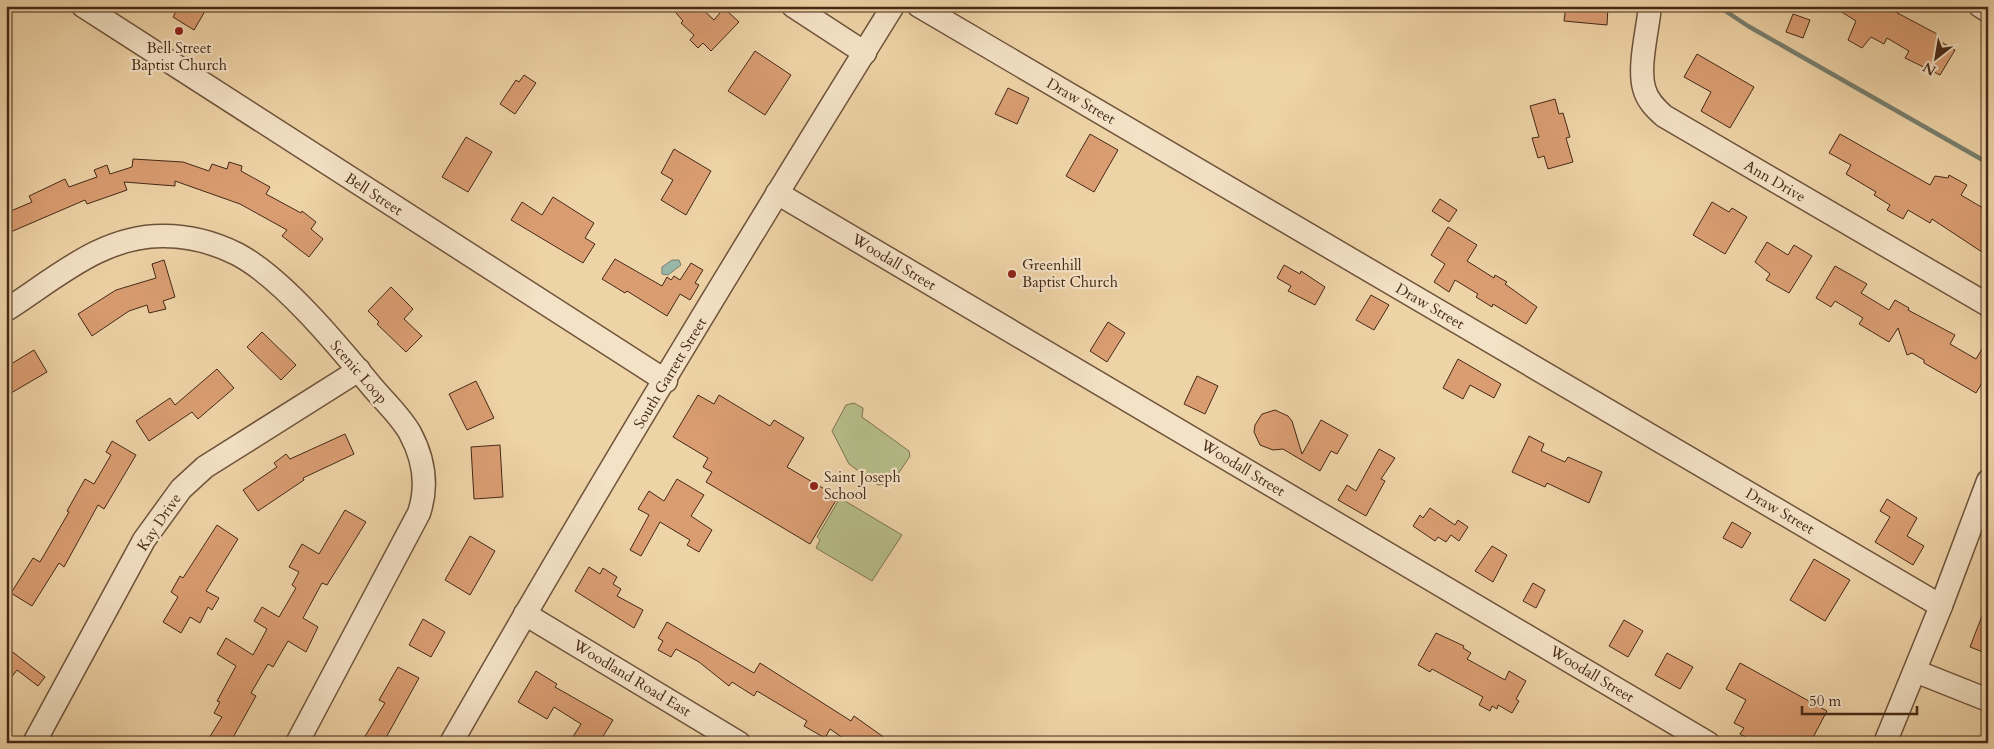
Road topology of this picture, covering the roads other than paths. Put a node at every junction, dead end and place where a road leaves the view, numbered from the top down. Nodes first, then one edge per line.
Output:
1 (83, 6) edge
2 (793, 6) edge
3 (894, 6) edge
4 (919, 6) edge
5 (1650, 6) edge
6 (1980, 6) edge
7 (1988, 11) edge
8 (865, 53) junction
9 (777, 193) junction
10 (1988, 305) edge
11 (6, 310) edge
12 (358, 370) junction
13 (666, 380) junction
14 (1988, 481) edge
15 (1941, 606) junction
16 (525, 614) junction
17 (1915, 671) junction
18 (1988, 700) edge
19 (34, 743) edge
20 (297, 743) edge
21 (452, 743) edge
22 (739, 743) edge
23 (1708, 743) edge
24 (1885, 743) edge

1 - 13 street, Bell Street
2 - 8 street
3 - 8 street, South Garrett Street
4 - 15 street, Draw Street
5 - 10 street, Ann Drive
6 - 7 street
8 - 9 street, South Garrett Street
9 - 13 street, South Garrett Street
9 - 23 street, Woodall Street
11 - 12 street, Scenic Loop
12 - 19 street, Kay Drive
12 - 20 street, Scenic Loop
13 - 16 street, South Garrett Street
14 - 15 street
15 - 17 street
16 - 21 street, South Garrett Street
16 - 22 street, Woodland Road East
17 - 18 street
17 - 24 street

